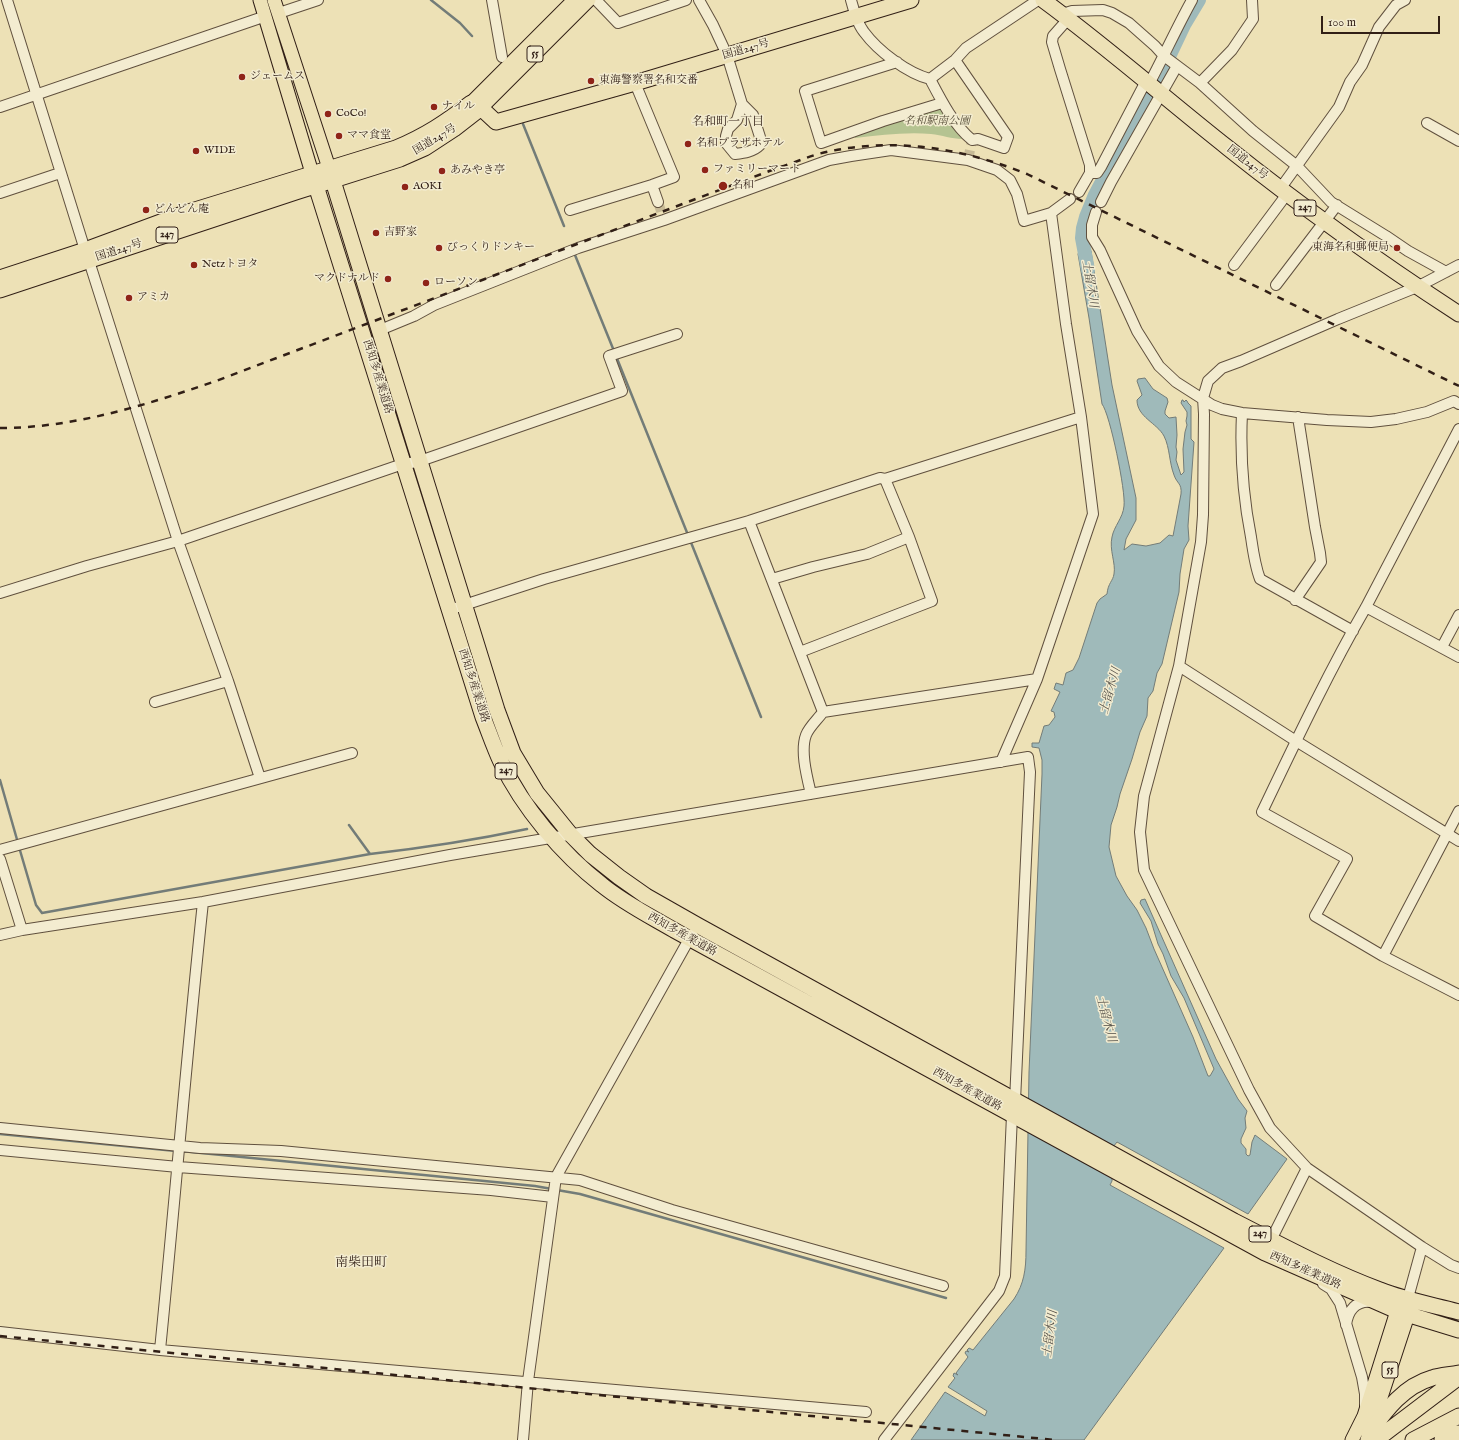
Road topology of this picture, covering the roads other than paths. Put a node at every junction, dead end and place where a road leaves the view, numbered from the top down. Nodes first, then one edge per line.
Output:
1 (7, 0) edge
2 (260, 0) edge
3 (274, 0) edge
4 (318, 0) edge
5 (492, 0) edge
6 (574, 0) edge
7 (589, 0) edge
8 (596, 0) edge
9 (686, 0) edge
10 (698, 0) edge
11 (851, 0) edge
12 (911, 0) edge
13 (1038, 0) edge
14 (1043, 0) edge
15 (1192, 0) edge
16 (1252, 0) edge
17 (1405, 0) edge
18 (279, 13) junction
19 (266, 16) junction
20 (1065, 16) junction
21 (857, 17) junction
22 (727, 55) junction
23 (1164, 56) junction
24 (502, 57) dead end
25 (955, 60) junction
26 (897, 62) junction
27 (1176, 65) junction
28 (930, 79) junction
29 (635, 83) junction
30 (1200, 83) junction
31 (1153, 88) junction
32 (36, 95) junction
33 (942, 103) junction
34 (742, 104) junction
35 (476, 106) junction
36 (0, 107) edge
37 (1427, 123) dead end
38 (1459, 141) edge
39 (1297, 166) junction
40 (60, 173) junction
41 (1090, 173) junction
42 (331, 174) junction
43 (314, 179) junction
44 (652, 185) junction
45 (1283, 191) junction
46 (1079, 192) dead end
47 (0, 193) edge
48 (1070, 199) dead end
49 (658, 202) tunnel mouth
50 (1101, 202) dead end
51 (1337, 205) junction
52 (570, 210) dead end
53 (1096, 212) dead end
54 (1052, 213) junction
55 (1325, 222) junction
56 (87, 256) junction
57 (1234, 265) dead end
58 (1455, 268) edge
59 (0, 278) edge
60 (1276, 285) dead end
61 (1417, 287) junction
62 (0, 290) edge
63 (1459, 314) edge
64 (380, 330) junction
65 (678, 334) dead end
66 (1203, 398) junction
67 (1459, 404) edge
68 (1242, 413) junction
69 (1081, 417) junction
70 (1298, 417) junction
71 (1459, 429) edge
72 (420, 461) junction
73 (404, 464) junction
74 (885, 479) junction
75 (749, 521) junction
76 (909, 537) junction
77 (178, 541) junction
78 (772, 579) junction
79 (0, 593) edge
80 (1295, 600) junction
81 (465, 605) junction
82 (1366, 607) junction
83 (449, 611) junction
84 (1459, 615) edge
85 (1352, 631) junction
86 (1442, 647) junction
87 (800, 652) junction
88 (1459, 657) edge
89 (1179, 666) junction
90 (1037, 679) junction
91 (228, 681) junction
92 (154, 702) dead end
93 (823, 712) junction
94 (1296, 741) junction
95 (352, 753) dead end
96 (1001, 762) junction
97 (260, 778) junction
98 (811, 794) junction
99 (1459, 811) edge
100 (1447, 834) junction
101 (571, 835) junction
102 (552, 838) junction
103 (1459, 841) edge
104 (0, 850) edge
105 (0, 859) edge
106 (203, 902) junction
107 (697, 925) junction
108 (22, 930) junction
109 (0, 935) edge
110 (690, 939) junction
111 (1383, 956) junction
112 (1459, 995) edge
113 (1016, 1109) junction
114 (0, 1128) edge
115 (180, 1146) junction
116 (0, 1150) edge
117 (178, 1167) junction
118 (1307, 1168) junction
119 (556, 1177) junction
120 (553, 1197) junction
121 (1268, 1247) junction
122 (1422, 1247) junction
123 (1459, 1268) edge
124 (943, 1286) dead end
125 (1408, 1298) junction
126 (1377, 1303) junction
127 (1459, 1312) edge
128 (1402, 1313) junction
129 (1346, 1325) junction
130 (1459, 1330) edge
131 (0, 1332) edge
132 (160, 1350) junction
133 (1360, 1371) junction
134 (1378, 1372) junction
135 (1459, 1373) edge
136 (1459, 1376) edge
137 (528, 1381) junction
138 (1459, 1387) edge
139 (866, 1412) dead end
140 (1364, 1416) junction
141 (1459, 1416) edge
142 (1459, 1434) edge
143 (1371, 1437) edge
144 (523, 1440) edge
145 (884, 1440) edge
146 (1352, 1440) edge
147 (1389, 1440) edge
148 (1413, 1440) edge
149 (1442, 1440) edge

1 - 32 street
2 - 19 main road
3 - 18 main road
4 - 18 street
5 - 24 street
6 - 35 main road, 55
7 - 35 main road, 55
8 - 9 street
10 - 22 street
11 - 21 street
12 - 21 highway, 国道247号
13 - 25 street
14 - 20 highway, 国道247号 / 247
15 - 23 street
16 - 30 street
17 - 39 street
18 - 42 main road
19 - 32 street
19 - 43 main road
20 - 23 street
20 - 31 highway, 国道247号 / 247
20 - 41 street
21 - 22 highway, 国道247号
21 - 26 street
22 - 29 highway, 国道247号
22 - 34 street
23 - 27 street
23 - 31 street
25 - 28 street
25 - 33 street
26 - 28 street
26 - 33 street
27 - 30 street
27 - 31 street
28 - 33 street
29 - 35 highway, 国道247号
29 - 44 street
30 - 39 street
31 - 41 street
31 - 45 highway, 国道247号 / 247
31 - 50 street
32 - 36 street
32 - 40 street
34 - 34 street
35 - 42 highway, 国道247号 / 247
37 - 38 street
39 - 45 street
39 - 51 street
40 - 47 street
40 - 56 street
41 - 46 street
42 - 43 highway, 国道247号 / 247
42 - 64 highway, 西知多産業道路 / 247
43 - 56 highway, 国道247号 / 247
43 - 73 highway, 西知多産業道路 / 247
44 - 49 street
44 - 52 street
45 - 55 highway, 国道247号 / 247
45 - 57 street
48 - 54 street
51 - 55 street
51 - 58 street
53 - 66 street
54 - 64 street
54 - 69 street
55 - 60 street
55 - 61 highway, 国道247号 / 247
56 - 59 highway, 国道247号 / 247
56 - 62 highway, 国道247号 / 247
56 - 77 street
58 - 61 street
61 - 63 highway, 国道247号 / 247
61 - 66 street
64 - 72 highway, 西知多産業道路 / 247
65 - 72 street
66 - 68 street
66 - 89 street
67 - 70 street
68 - 70 street
68 - 80 street
69 - 74 street
69 - 90 street
70 - 80 street
71 - 82 street
72 - 73 street
72 - 81 highway, 西知多産業道路 / 247
73 - 77 street
73 - 83 highway, 西知多産業道路 / 247
74 - 75 street
74 - 76 street
75 - 78 street
75 - 81 street
76 - 78 street
76 - 87 street
77 - 79 street
77 - 91 street
78 - 87 street
80 - 85 street
81 - 83 street
81 - 101 highway, 西知多産業道路 / 247
82 - 85 street
82 - 86 street
83 - 102 highway, 西知多産業道路 / 247
84 - 86 street
85 - 94 street
86 - 88 street
87 - 93 street
89 - 94 street
89 - 118 street
90 - 93 street
90 - 96 street
91 - 92 street
91 - 97 street
93 - 98 street
94 - 100 street
94 - 111 street
95 - 97 street
96 - 98 street
96 - 113 street
97 - 104 street
98 - 101 street
99 - 100 street
100 - 103 street
100 - 111 street
101 - 102 street
101 - 107 highway, 西知多産業道路 / 247
102 - 106 street
102 - 110 highway, 西知多産業道路 / 247
105 - 108 street
106 - 108 street
106 - 115 street
107 - 110 street
107 - 113 highway, 西知多産業道路 / 247
108 - 109 street
110 - 113 highway, 西知多産業道路 / 247
110 - 119 street
111 - 112 street
113 - 121 highway, 西知多産業道路 / 247
113 - 121 highway, 西知多産業道路 / 247
113 - 145 street
114 - 115 street
115 - 117 street
115 - 119 street
116 - 117 street
117 - 120 street
117 - 132 street
118 - 121 street
118 - 122 street
119 - 120 street
119 - 124 street
120 - 137 street
121 - 125 highway, 西知多産業道路 / 247
121 - 126 highway, 西知多産業道路 / 247
121 - 129 street
122 - 123 street
122 - 125 street
125 - 127 highway, 西知多産業道路 / 247
125 - 128 main road, 55
126 - 128 highway, 西知多産業道路 / 247
126 - 129 street
128 - 130 highway, 西知多産業道路 / 247
128 - 134 main road, 55
128 - 143 main road, 55
129 - 133 street
131 - 132 street
132 - 137 street
133 - 134 street
133 - 140 street
134 - 140 main road, 55
135 - 143 highway
136 - 143 highway
137 - 139 street
137 - 144 street
138 - 147 highway
140 - 146 main road, 55
141 - 148 highway
142 - 149 highway

